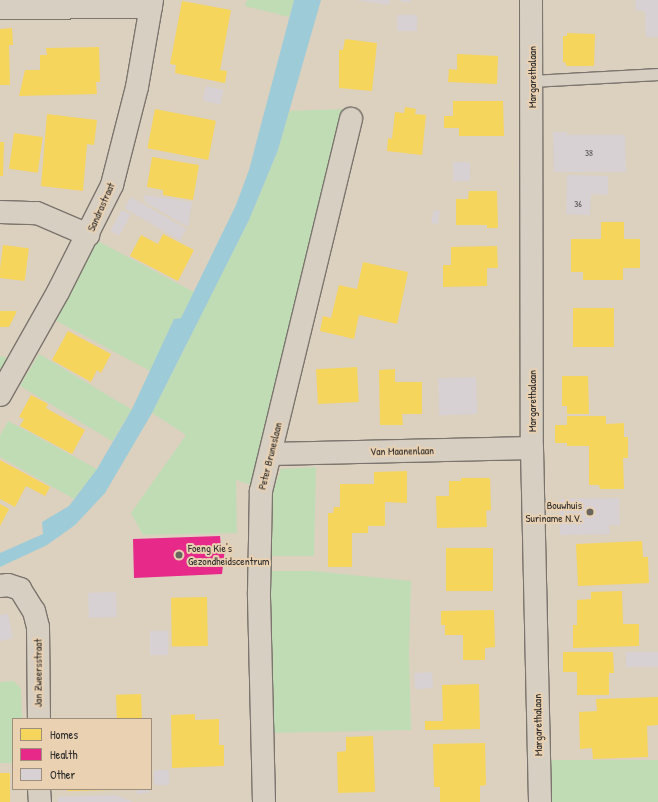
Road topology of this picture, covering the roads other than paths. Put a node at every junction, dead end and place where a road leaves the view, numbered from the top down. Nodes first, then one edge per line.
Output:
1 (531, 0) edge
2 (152, 3) edge
3 (0, 8) edge
4 (658, 74) edge
5 (532, 81) junction
6 (351, 119) dead end
7 (0, 212) edge
8 (88, 235) junction
9 (0, 395) edge
10 (532, 448) junction
11 (271, 454) junction
12 (0, 586) edge
13 (39, 718) edge
14 (39, 790) edge
15 (40, 802) edge
16 (264, 802) edge
17 (540, 802) edge

1 - 5 street, Margarethalaan
2 - 3 street
2 - 8 street, Sandrastraat
4 - 5 lane
5 - 10 street, Margarethalaan
6 - 11 street, Peter Bruneslaan
7 - 8 street
8 - 9 street, Sandrastraat
10 - 11 street, Van Maanenlaan
10 - 17 street, Margarethalaan
11 - 16 street, Peter Bruneslaan
12 - 13 street, Jan Zweersstraat
14 - 15 street

